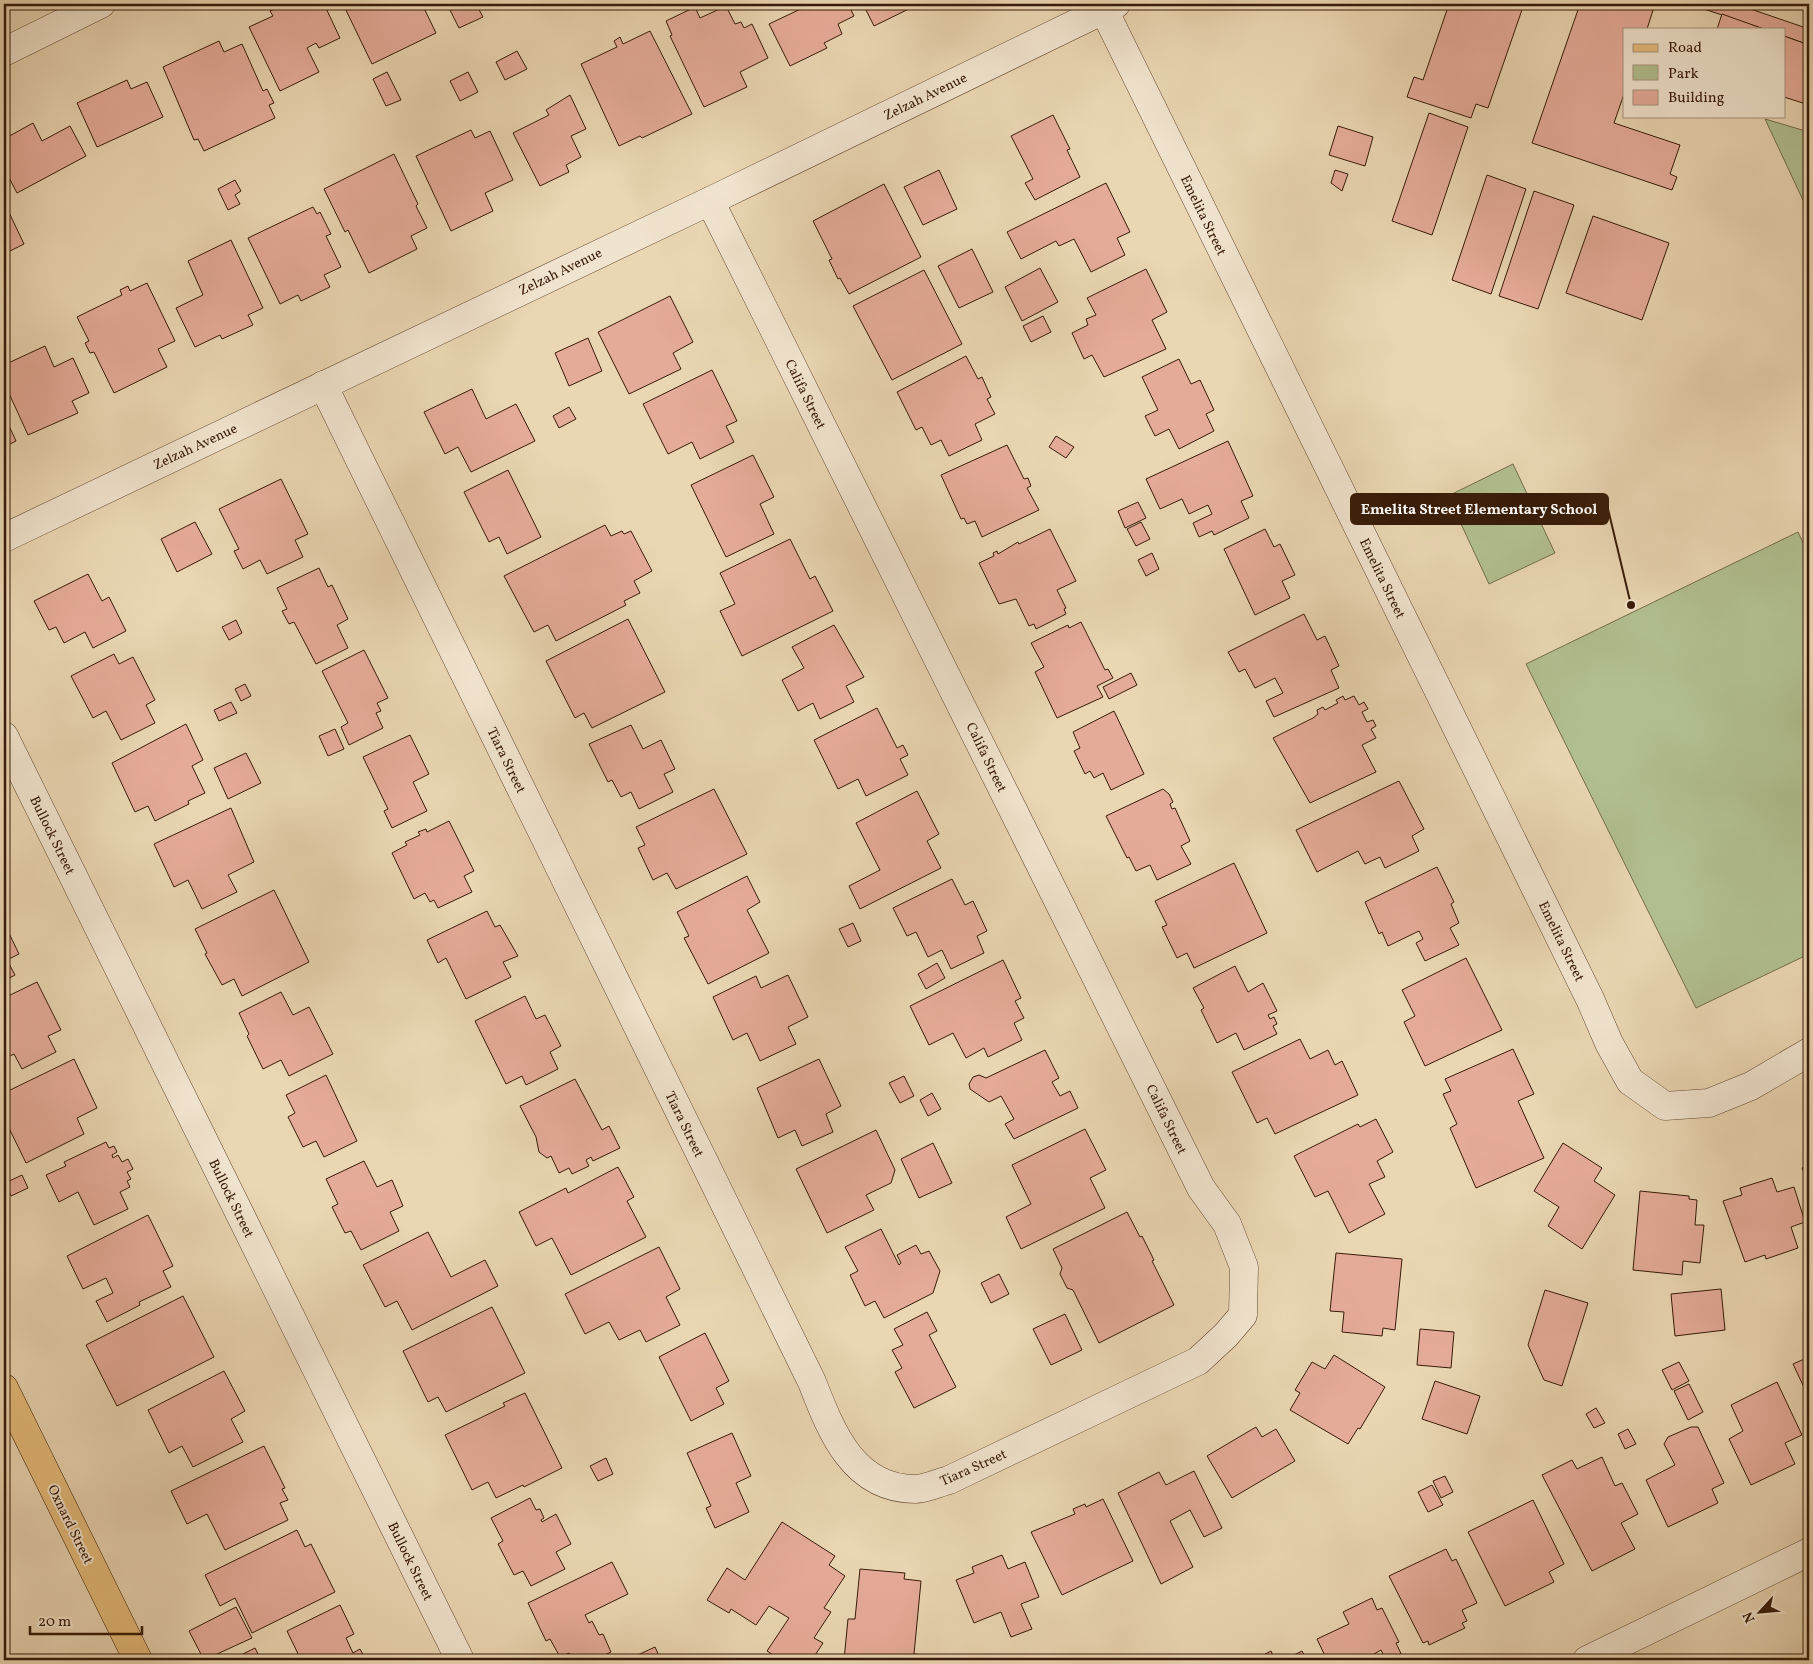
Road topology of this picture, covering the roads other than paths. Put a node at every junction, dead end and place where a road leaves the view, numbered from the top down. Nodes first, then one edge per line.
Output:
1 (101, 4) edge
2 (1110, 7) edge
3 (4, 52) edge
4 (710, 201) junction
5 (323, 385) junction
6 (4, 538) edge
7 (4, 736) edge
8 (1809, 1052) edge
9 (1243, 1315) joint
10 (4, 1388) edge
11 (1809, 1552) edge
12 (138, 1660) edge
13 (460, 1660) edge
14 (1587, 1660) edge

1 - 3 street
2 - 4 street, Zelzah Avenue
2 - 8 street, Emelita Street
4 - 5 street, Zelzah Avenue
4 - 9 street, Califa Street
5 - 6 street, Zelzah Avenue
5 - 9 street, Tiara Street
7 - 13 street, Bullock Street
10 - 12 main road, Oxnard Street
11 - 14 street

